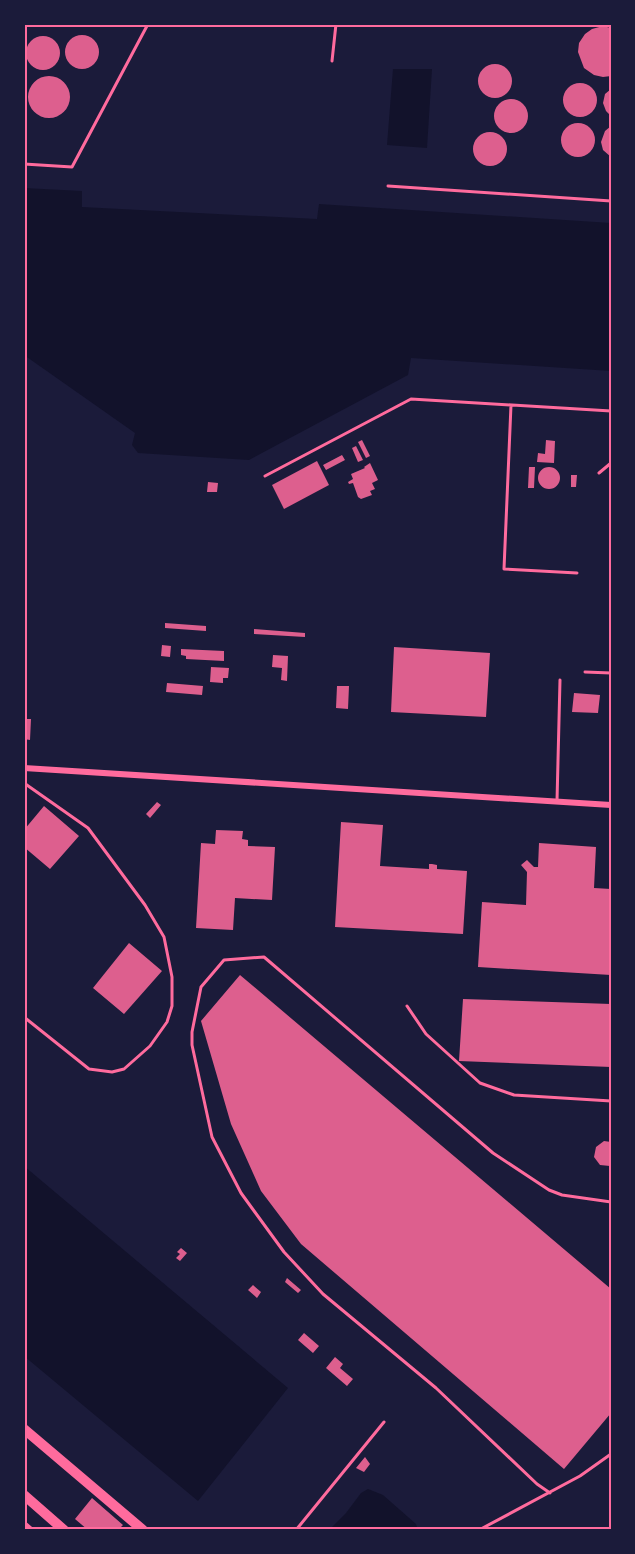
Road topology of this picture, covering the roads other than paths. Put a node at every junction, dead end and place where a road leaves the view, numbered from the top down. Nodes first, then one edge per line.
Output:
1 (148, 24) edge
2 (336, 24) edge
3 (332, 61) dead end
4 (24, 164) edge
5 (388, 186) dead end
6 (611, 201) edge
7 (511, 405) junction
8 (611, 411) edge
9 (611, 463) edge
10 (599, 473) dead end
11 (265, 477) dead end
12 (577, 573) dead end
13 (585, 672) dead end
14 (611, 674) edge
15 (560, 680) dead end
16 (24, 768) edge
17 (24, 783) edge
18 (557, 802) junction
19 (611, 805) edge
20 (407, 1006) dead end
21 (24, 1017) edge
22 (611, 1101) edge
23 (611, 1202) edge
24 (384, 1422) dead end
25 (24, 1429) edge
26 (611, 1454) edge
27 (550, 1493) junction
28 (24, 1495) edge
29 (24, 1524) edge
30 (31, 1530) edge
31 (64, 1530) edge
32 (143, 1530) edge
33 (296, 1530) edge
34 (479, 1530) edge

1 - 4 lane
2 - 3 lane
5 - 6 lane
7 - 8 lane
7 - 11 lane
7 - 12 lane
9 - 10 lane
13 - 14 lane
15 - 18 lane
16 - 18 street
17 - 21 lane
18 - 19 street
20 - 22 lane
23 - 27 lane
24 - 33 lane
25 - 32 highway
26 - 27 lane
27 - 34 lane
28 - 31 highway
29 - 30 street

